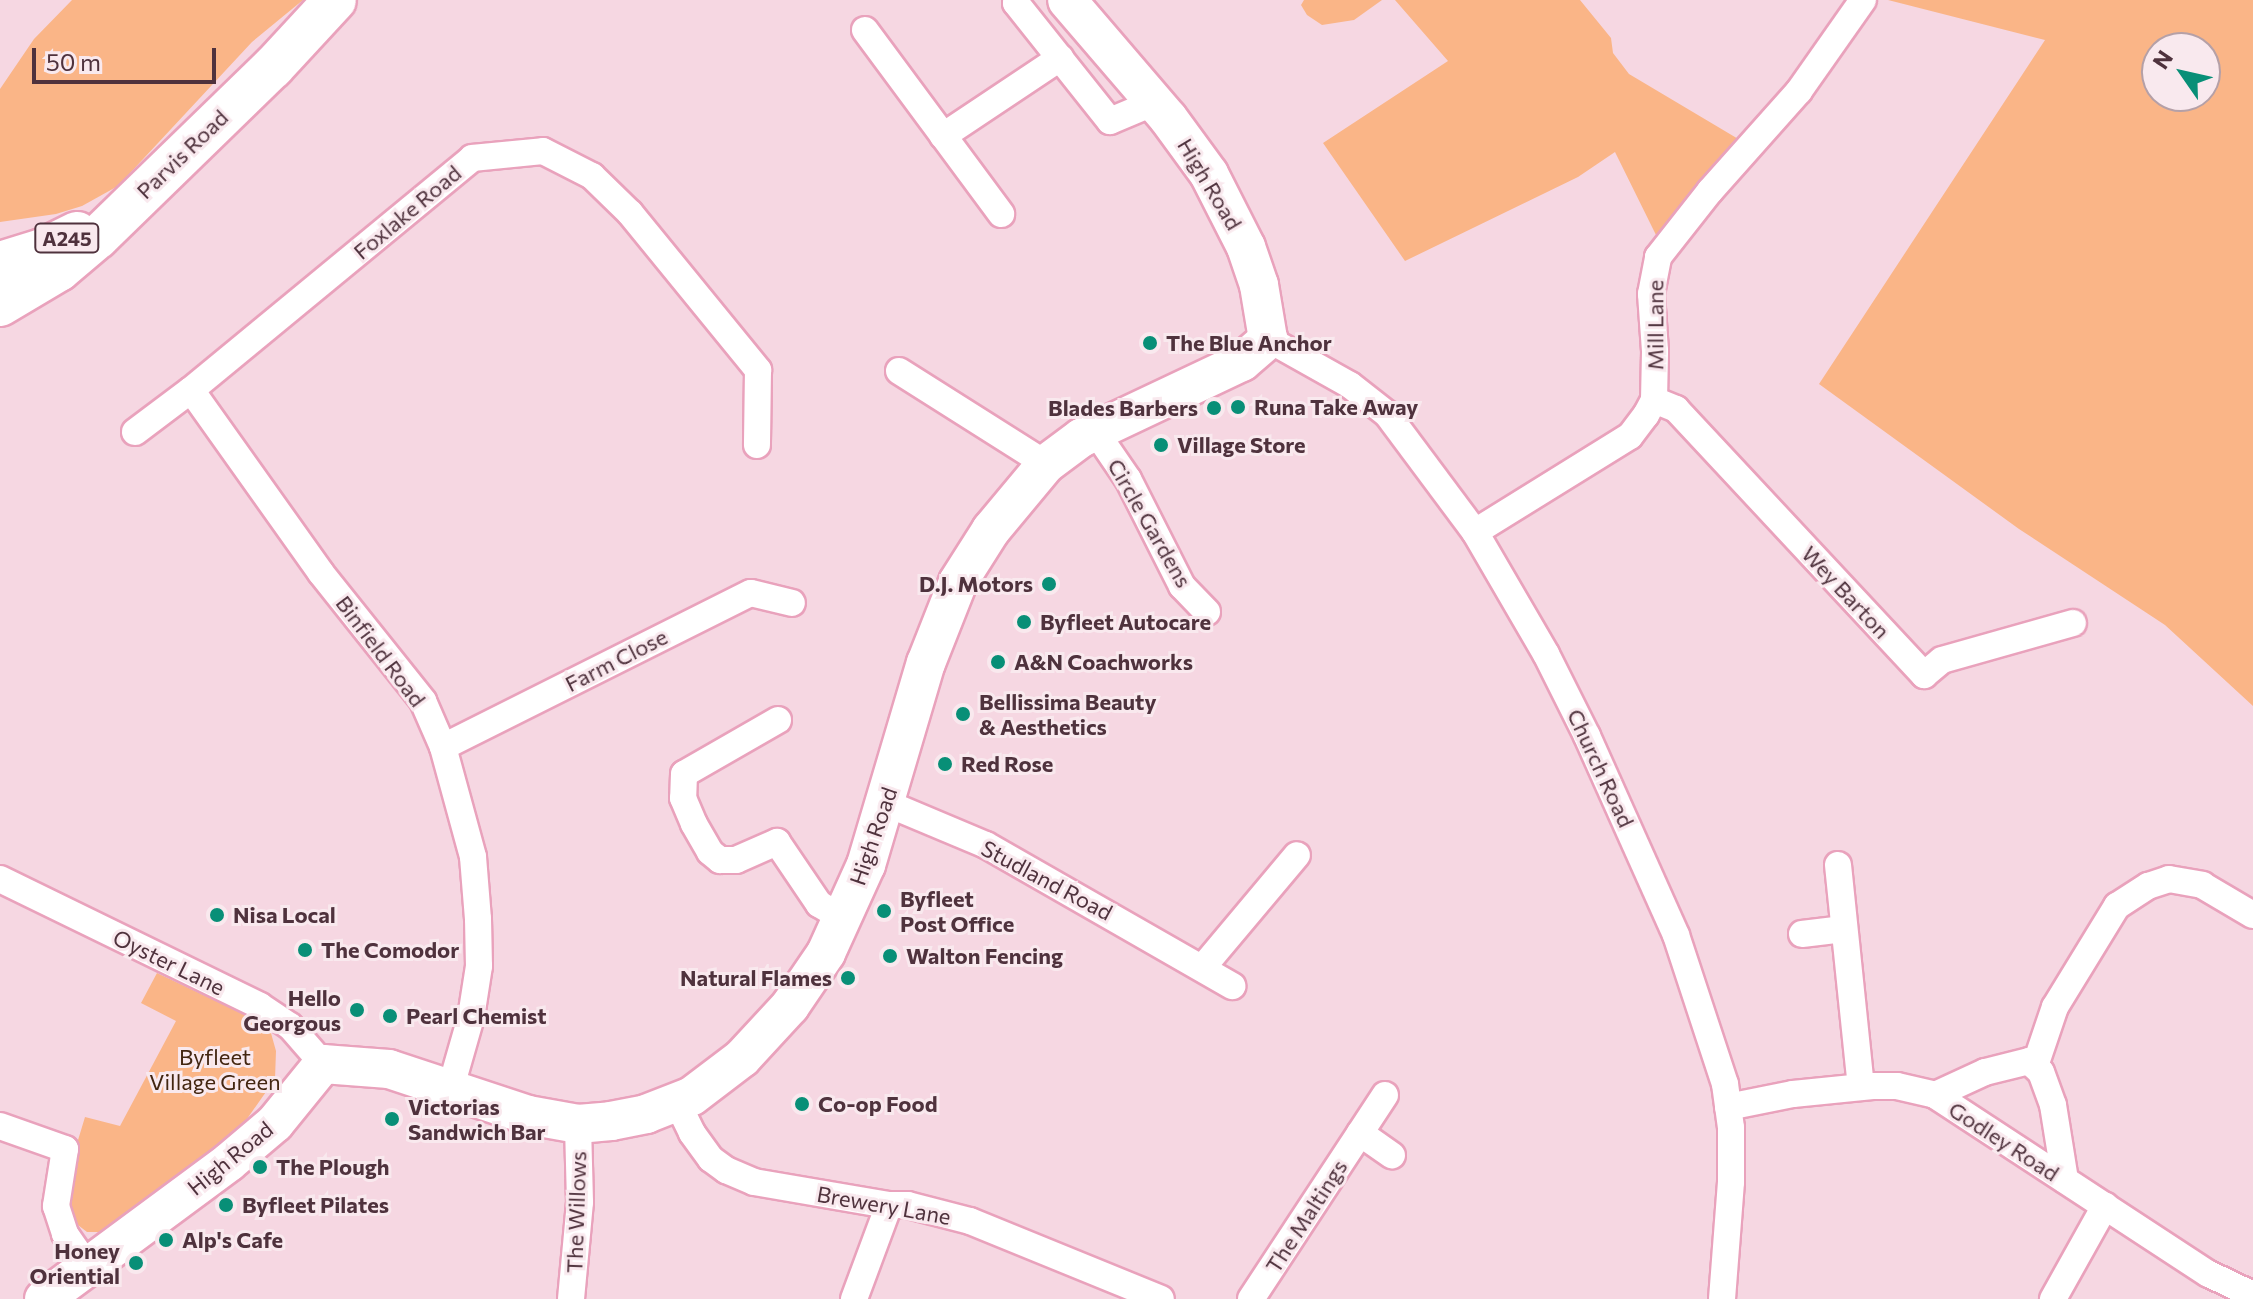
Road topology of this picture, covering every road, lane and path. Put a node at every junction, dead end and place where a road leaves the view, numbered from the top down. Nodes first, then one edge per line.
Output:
1 (335, 0) edge
2 (1017, 0) edge
3 (1863, 0) edge
4 (1083, 6) edge
5 (865, 30) dead end
6 (1060, 58) junction
7 (1153, 103) junction
8 (943, 136) junction
9 (130, 204) junction
10 (1001, 214) dead end
11 (0, 263) edge
12 (0, 305) edge
13 (1268, 339) junction
14 (899, 371) dead end
15 (191, 390) junction
16 (1654, 400) junction
17 (1095, 431) junction
18 (135, 432) dead end
19 (757, 445) dead end
20 (1046, 464) junction
21 (1475, 532) junction
22 (792, 603) dead end
23 (1207, 612) dead end
24 (2073, 623) dead end
25 (778, 720) dead end
26 (443, 747) junction
27 (886, 803) junction
28 (1297, 855) dead end
29 (1838, 865) dead end
30 (0, 879) edge
31 (2253, 915) edge
32 (842, 918) junction
33 (1844, 929) junction
34 (1802, 934) dead end
35 (1203, 967) junction
36 (1232, 986) dead end
37 (323, 1064) junction
38 (2035, 1066) junction
39 (1861, 1087) junction
40 (450, 1090) junction
41 (1385, 1095) dead end
42 (1935, 1095) junction
43 (678, 1104) junction
44 (1728, 1107) junction
45 (578, 1124) junction
46 (0, 1126) edge
47 (1360, 1133) junction
48 (1392, 1155) dead end
49 (2065, 1180) junction
50 (889, 1205) junction
51 (2105, 1206) junction
52 (88, 1267) junction
53 (2253, 1295) edge
54 (48, 1298) edge
55 (571, 1299) edge
56 (854, 1299) edge
57 (1161, 1299) edge
58 (1251, 1299) edge
59 (1722, 1299) edge
60 (2053, 1299) edge

1 - 9 main road, Parvis Road / A245
2 - 6 street
3 - 16 street, Mill Lane
4 - 7 street, High Road
5 - 8 street
6 - 7 street
6 - 8 street
7 - 13 street, High Road
8 - 10 street
9 - 11 main road, Parvis Road / A245
9 - 12 main road, Parvis Road / A245
13 - 17 street, High Road
13 - 21 street, Church Road
14 - 20 street
15 - 18 street, Foxlake Road
15 - 19 street, Foxlake Road
15 - 26 street, Binfield Road
16 - 21 street, Mill Lane
16 - 24 street, Wey Barton
17 - 20 street, High Road
17 - 23 street, Circle Gardens
20 - 27 street, High Road
21 - 44 street, Church Road
22 - 26 street, Farm Close
25 - 32 street
26 - 40 street, Binfield Road
27 - 32 street, High Road
27 - 35 street, Studland Road
28 - 35 street
29 - 33 street
30 - 37 street, Oyster Lane
31 - 38 street
32 - 43 street, High Road
33 - 34 street
33 - 39 street
35 - 36 street, Studland Road
37 - 40 street, High Road
37 - 52 street, High Road
38 - 42 street
38 - 49 street
39 - 42 street, Godley Road
39 - 44 street, Godley Road
40 - 45 street, High Road
41 - 47 street, The Maltings
42 - 49 street, Godley Road
43 - 45 street, High Road
43 - 50 street, Brewery Lane
44 - 59 street, Church Road
45 - 55 street, The Willows
46 - 52 street
47 - 48 street
47 - 58 street, The Maltings
49 - 51 street, Godley Road
50 - 56 street
50 - 57 street, Brewery Lane
51 - 53 street, Godley Road
51 - 60 street
52 - 54 street, High Road

